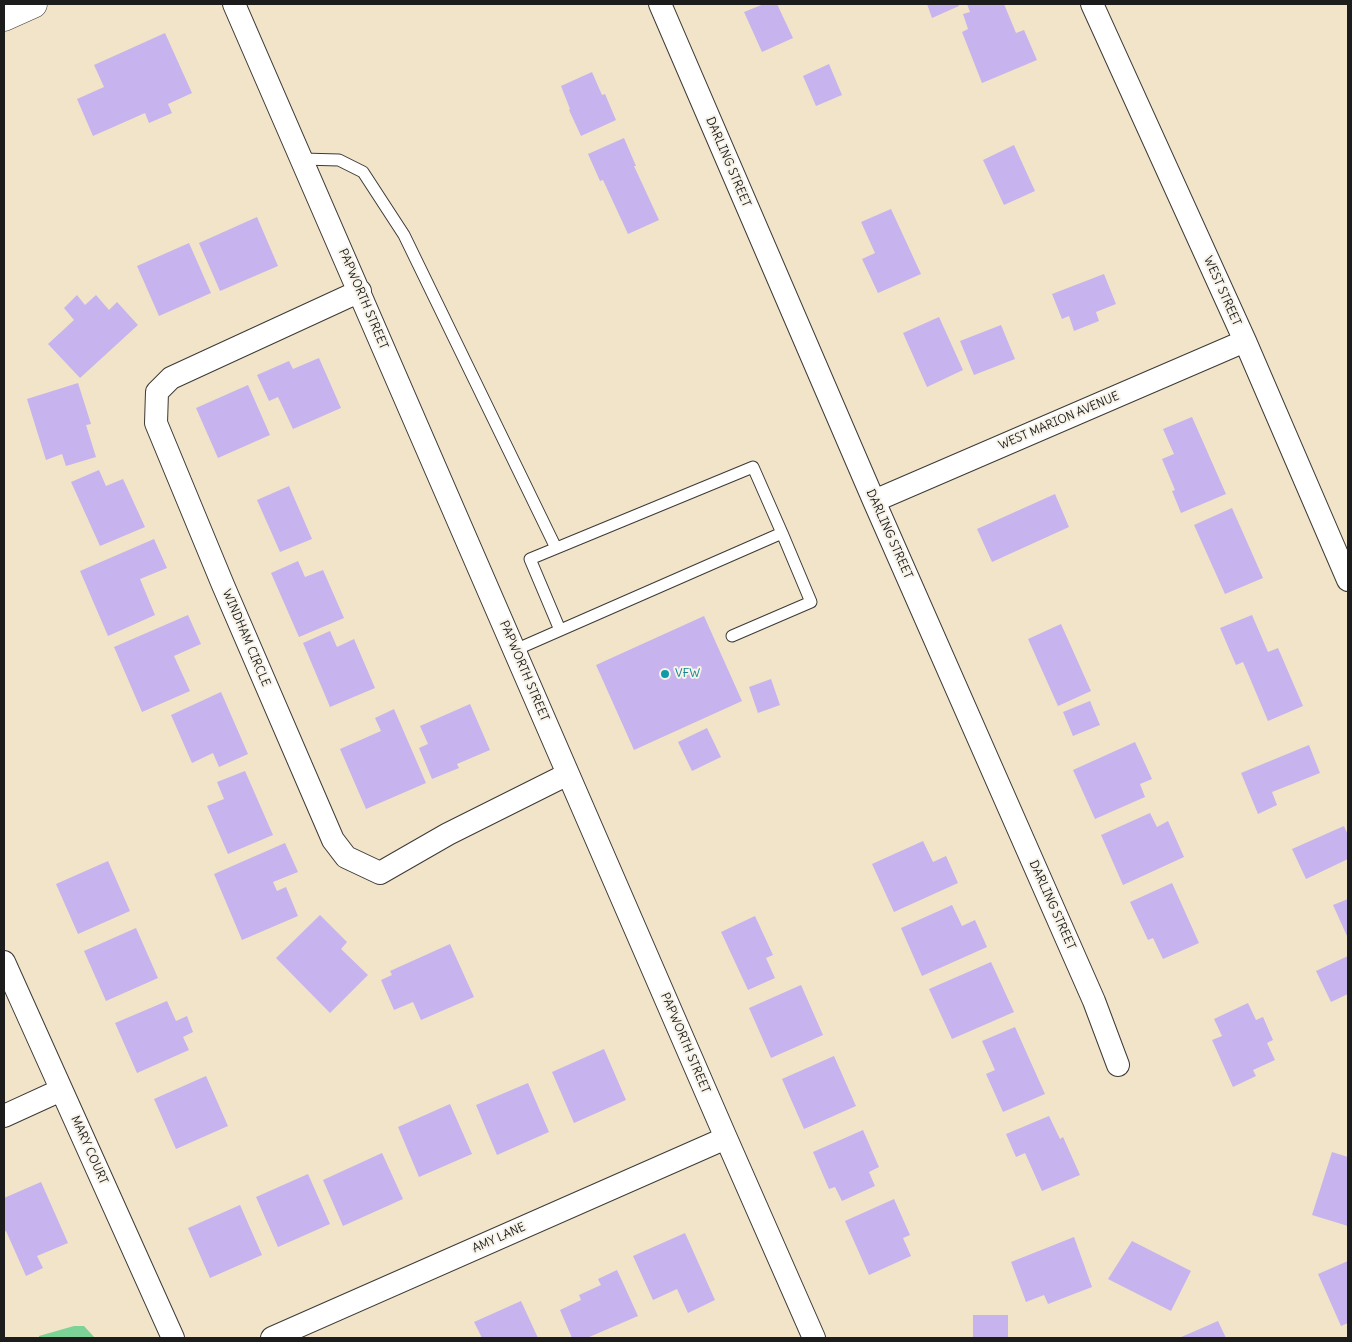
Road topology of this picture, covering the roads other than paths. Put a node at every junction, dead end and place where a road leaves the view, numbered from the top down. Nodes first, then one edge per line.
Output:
1 (33, 4) edge
2 (234, 4) edge
3 (660, 4) edge
4 (1092, 4) edge
5 (4, 17) edge
6 (302, 158) junction
7 (360, 292) junction
8 (1245, 341) junction
9 (874, 501) junction
10 (782, 533) junction
11 (556, 548) junction
12 (1348, 580) edge
13 (560, 630) junction
14 (732, 636) dead end
15 (515, 650) junction
16 (568, 774) junction
17 (4, 962) edge
18 (1118, 1065) dead end
19 (62, 1090) junction
20 (4, 1116) edge
21 (726, 1138) junction
22 (173, 1338) edge
23 (272, 1338) edge
24 (814, 1338) edge

1 - 5 main road
2 - 6 street, PAPWORTH STREET
3 - 9 street, DARLING STREET
4 - 8 street, WEST STREET
6 - 7 street, PAPWORTH STREET
6 - 11 lane
7 - 15 street, PAPWORTH STREET
7 - 16 street, WINDHAM CIRCLE
8 - 9 street, WEST MARION AVENUE
8 - 12 street, WEST STREET
9 - 18 street, DARLING STREET
10 - 11 lane
10 - 13 lane
10 - 14 lane
11 - 13 lane
13 - 15 lane
15 - 16 street, PAPWORTH STREET
16 - 21 street, PAPWORTH STREET
17 - 19 street, MARY COURT
19 - 20 street
19 - 22 street, MARY COURT
21 - 23 street, AMY LANE
21 - 24 street, PAPWORTH STREET

